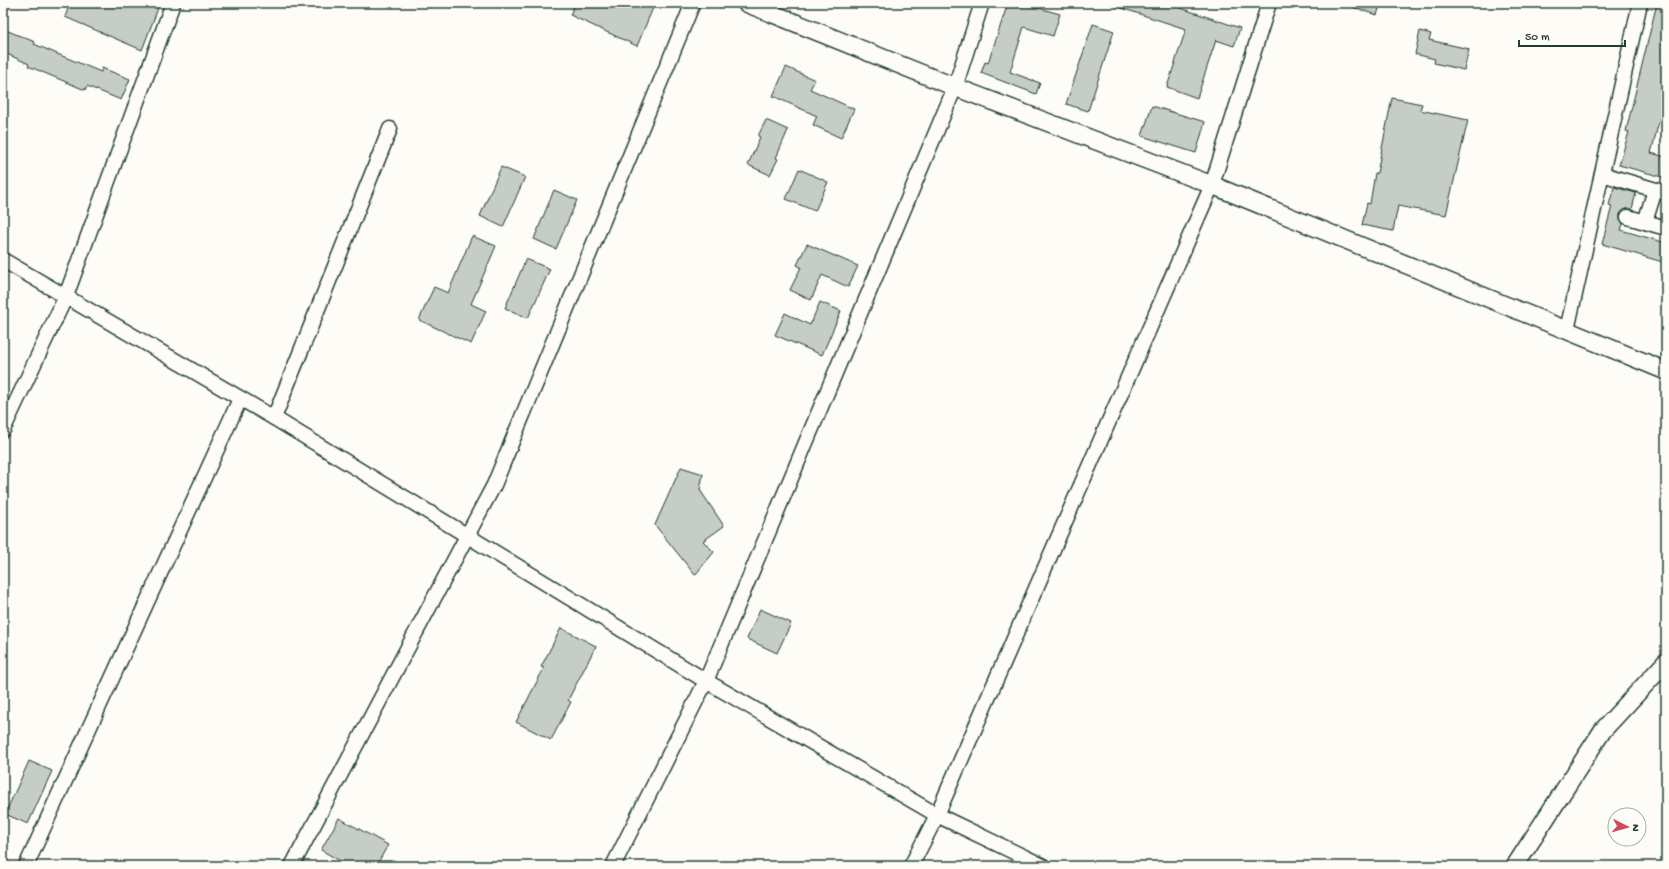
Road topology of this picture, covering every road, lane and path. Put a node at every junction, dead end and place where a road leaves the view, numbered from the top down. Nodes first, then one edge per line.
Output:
1 (173, 3) edge
2 (693, 3) edge
3 (746, 3) edge
4 (982, 3) edge
5 (1270, 3) edge
6 (1640, 3) edge
7 (955, 87) junction
8 (390, 129) dead end
9 (1602, 174) junction
10 (1212, 185) junction
11 (1660, 191) edge
12 (1628, 217) dead end
13 (1645, 222) junction
14 (1666, 228) edge
15 (3, 260) edge
16 (66, 296) junction
17 (1567, 330) junction
18 (1666, 371) edge
19 (240, 399) junction
20 (274, 418) junction
21 (3, 430) edge
22 (468, 535) junction
23 (1666, 662) edge
24 (706, 681) junction
25 (937, 815) junction
26 (26, 866) edge
27 (292, 866) edge
28 (613, 866) edge
29 (911, 866) edge
30 (1043, 866) edge
31 (1515, 866) edge

1 - 16 street
2 - 22 street
3 - 7 street
4 - 7 street
5 - 10 street
6 - 9 street
7 - 10 street
7 - 24 street
8 - 20 street
9 - 11 street
9 - 17 street
10 - 17 street
10 - 25 street
11 - 13 street
12 - 13 street
13 - 14 street
15 - 16 street
16 - 19 street
16 - 21 street
17 - 18 street
19 - 20 street
19 - 26 street
20 - 22 street
22 - 24 street
22 - 27 street
23 - 31 street
24 - 25 street
24 - 28 street
25 - 29 street
25 - 30 street

